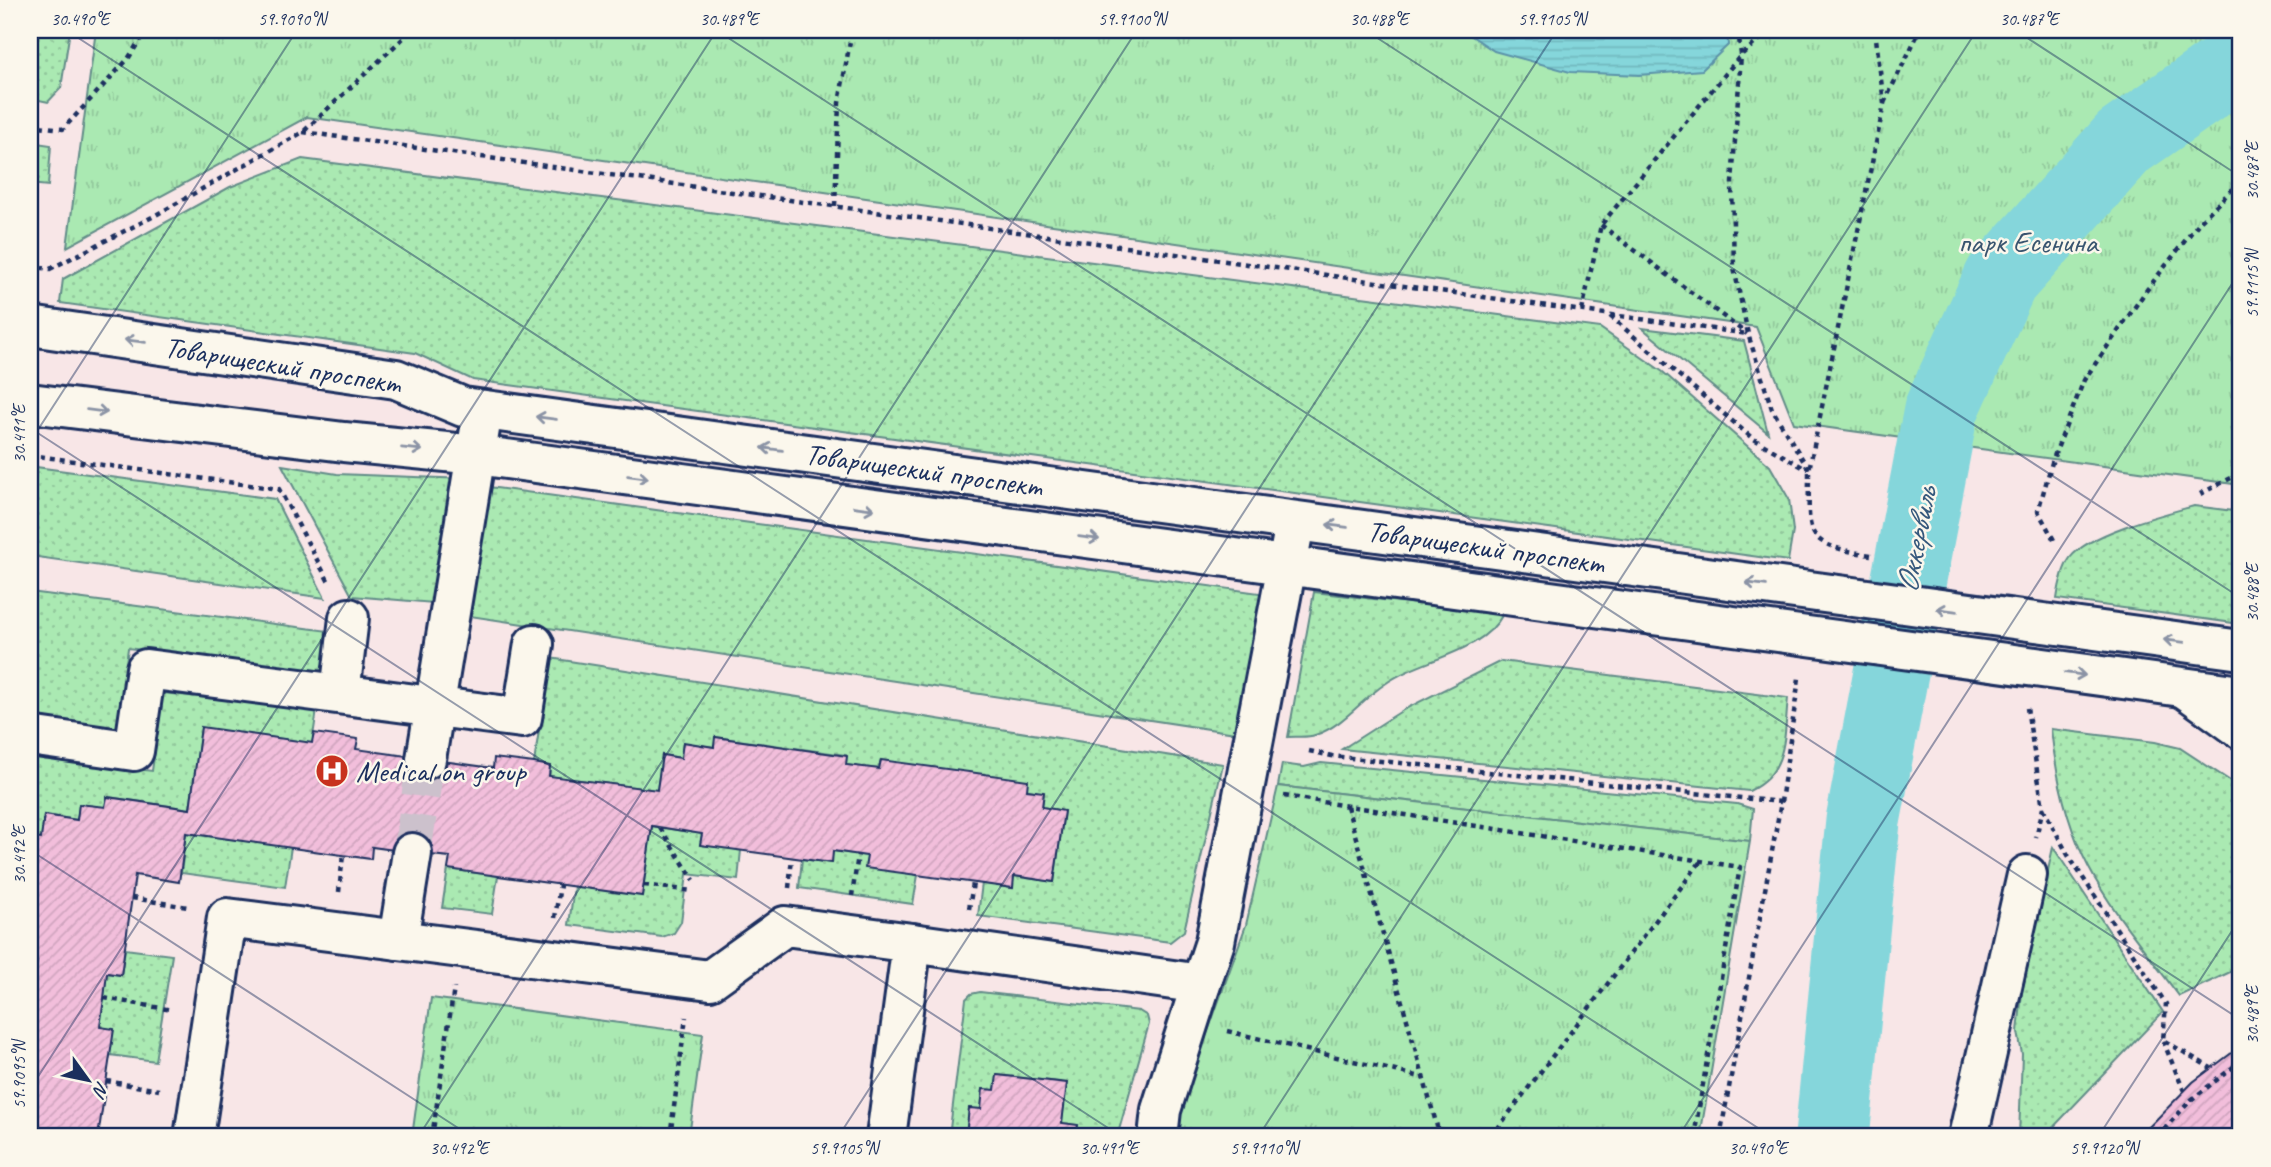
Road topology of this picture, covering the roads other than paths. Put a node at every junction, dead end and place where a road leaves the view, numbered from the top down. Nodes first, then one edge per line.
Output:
1 (30, 326) edge
2 (30, 403) edge
3 (482, 409) junction
4 (477, 455) junction
5 (1293, 520) junction
6 (1289, 565) junction
7 (349, 618) road end
8 (534, 644) dead end
9 (2241, 650) edge
10 (2182, 687) junction
11 (340, 693) junction
12 (2241, 695) edge
13 (435, 706) junction
14 (2241, 729) edge
15 (30, 736) edge
16 (426, 759) tunnel mouth
17 (412, 853) tunnel mouth
18 (2027, 876) road end
19 (398, 940) junction
20 (912, 943) junction
21 (1201, 984) junction
22 (194, 1137) edge
23 (886, 1137) edge
24 (1158, 1137) edge
25 (1968, 1137) edge

3 -> 1 street, Товарищеский проспект
2 -> 4 street, Товарищеский проспект
3 - 4 street
5 -> 3 street, Товарищеский проспект
4 -> 6 street, Товарищеский проспект
4 - 13 street
5 - 6 street
9 -> 5 street, Товарищеский проспект
6 -> 10 street, Товарищеский проспект
6 - 21 street
7 - 11 street
8 - 13 street
10 - 12 street
10 - 14 street
11 - 13 street
11 - 15 street
13 - 16 street
17 - 19 street
18 - 25 street
19 - 20 street
19 - 22 street
20 - 21 street
20 - 23 street
21 - 24 street

